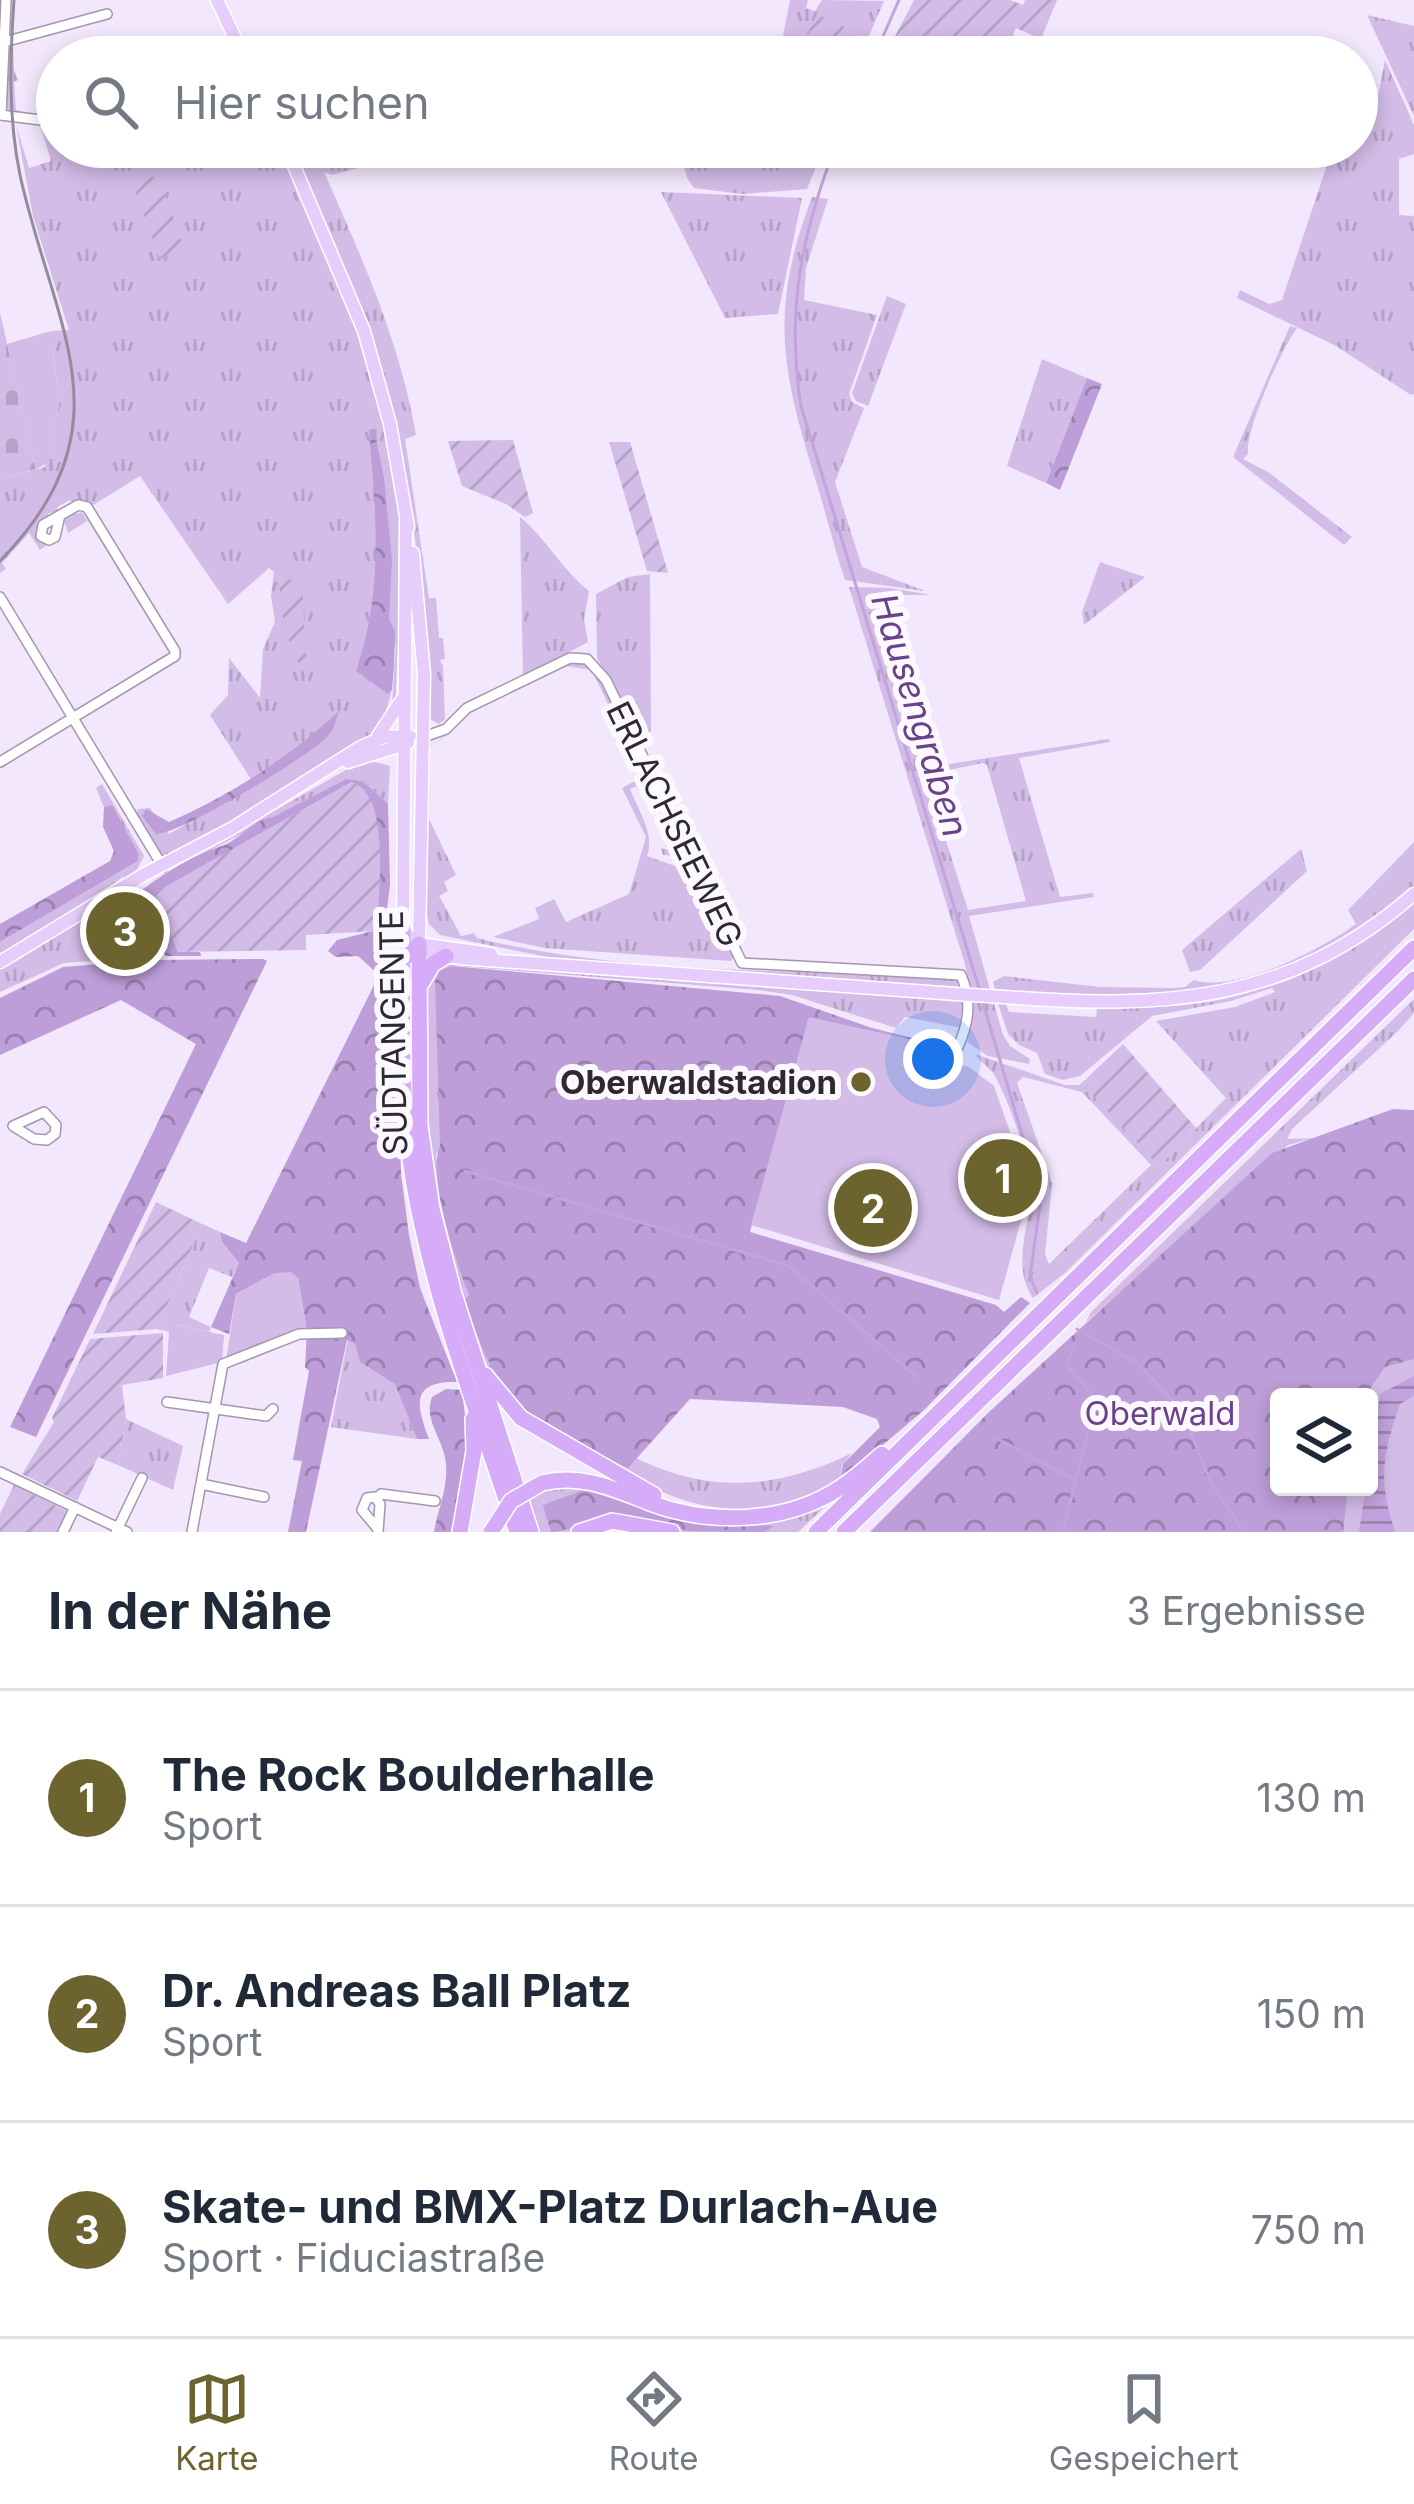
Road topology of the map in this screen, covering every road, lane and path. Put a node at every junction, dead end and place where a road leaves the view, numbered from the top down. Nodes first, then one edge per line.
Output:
1 (6, 0) edge
2 (217, 0) edge
3 (107, 14) dead end
4 (234, 36) edge
5 (4, 42) junction
6 (1, 115) edge
7 (36, 119) edge
8 (295, 168) edge
9 (60, 515) dead end
10 (406, 519) junction
11 (0, 598) edge
12 (406, 692) junction
13 (74, 718) junction
14 (376, 739) junction
15 (411, 739) junction
16 (369, 754) junction
17 (0, 762) edge
18 (328, 770) junction
19 (405, 776) junction
20 (160, 869) junction
21 (1414, 894) edge
22 (420, 914) junction
23 (403, 930) junction
24 (417, 946) junction
25 (1414, 948) edge
26 (445, 951) junction
27 (403, 960) junction
28 (0, 962) edge
29 (1414, 979) edge
30 (418, 992) junction
31 (958, 1047) dead end
32 (14, 1126) dead end
33 (0, 1133) edge
34 (342, 1333) dead end
35 (474, 1357) junction
36 (471, 1392) junction
37 (167, 1402) dead end
38 (215, 1407) junction
39 (273, 1409) dead end
40 (896, 1452) junction
41 (0, 1472) edge
42 (142, 1478) dead end
43 (201, 1484) junction
44 (264, 1497) dead end
45 (377, 1499) junction
46 (435, 1502) dead end
47 (75, 1507) junction
48 (695, 1514) junction
49 (378, 1530) edge
50 (120, 1531) edge
51 (62, 1532) edge
52 (192, 1532) edge
53 (460, 1532) edge
54 (491, 1532) edge
55 (517, 1532) edge
56 (531, 1532) edge
57 (579, 1532) edge
58 (672, 1532) edge
59 (816, 1532) edge
60 (844, 1532) edge

1 - 5 street
2 - 4 main road
3 - 5 street
5 - 6 street
6 - 7 street
8 - 10 main road, SÜDTANGENTE
9 - 13 street
10 - 12 main road, SÜDTANGENTE
10 - 15 main road, SÜDTANGENTE
11 - 13 street
12 - 14 main road
12 - 15 main road, SÜDTANGENTE
13 - 17 street
13 - 20 street
14 - 15 main road
14 - 18 main road
15 - 16 main road
15 - 19 main road, SÜDTANGENTE
15 - 22 main road, SÜDTANGENTE
15 - 31 street, ERLACHSEEWEG
16 - 18 main road
16 - 19 main road
18 - 20 main road
19 - 23 main road, SÜDTANGENTE
20 - 28 main road
21 - 26 main road, bridge
22 - 24 main road, SÜDTANGENTE
22 - 26 main road
23 - 24 main road
23 - 27 highway, SÜDTANGENTE
24 - 26 main road
24 - 27 highway
24 - 30 highway, SÜDTANGENTE
25 - 40 highway
26 - 30 highway
27 - 36 highway, SÜDTANGENTE
29 - 60 highway
30 - 35 highway, SÜDTANGENTE
32 - 33 street
34 - 38 street
35 - 48 highway
35 - 56 highway, SÜDTANGENTE
36 - 53 highway
36 - 55 highway, SÜDTANGENTE
37 - 38 street
38 - 39 street
38 - 43 street
40 - 48 highway
40 - 59 highway
41 - 47 street
42 - 50 street
43 - 44 street
43 - 52 street
45 - 46 street
45 - 49 street
45 - 49 street
47 - 50 street
47 - 51 street
48 - 54 highway, bridge
57 - 58 highway

